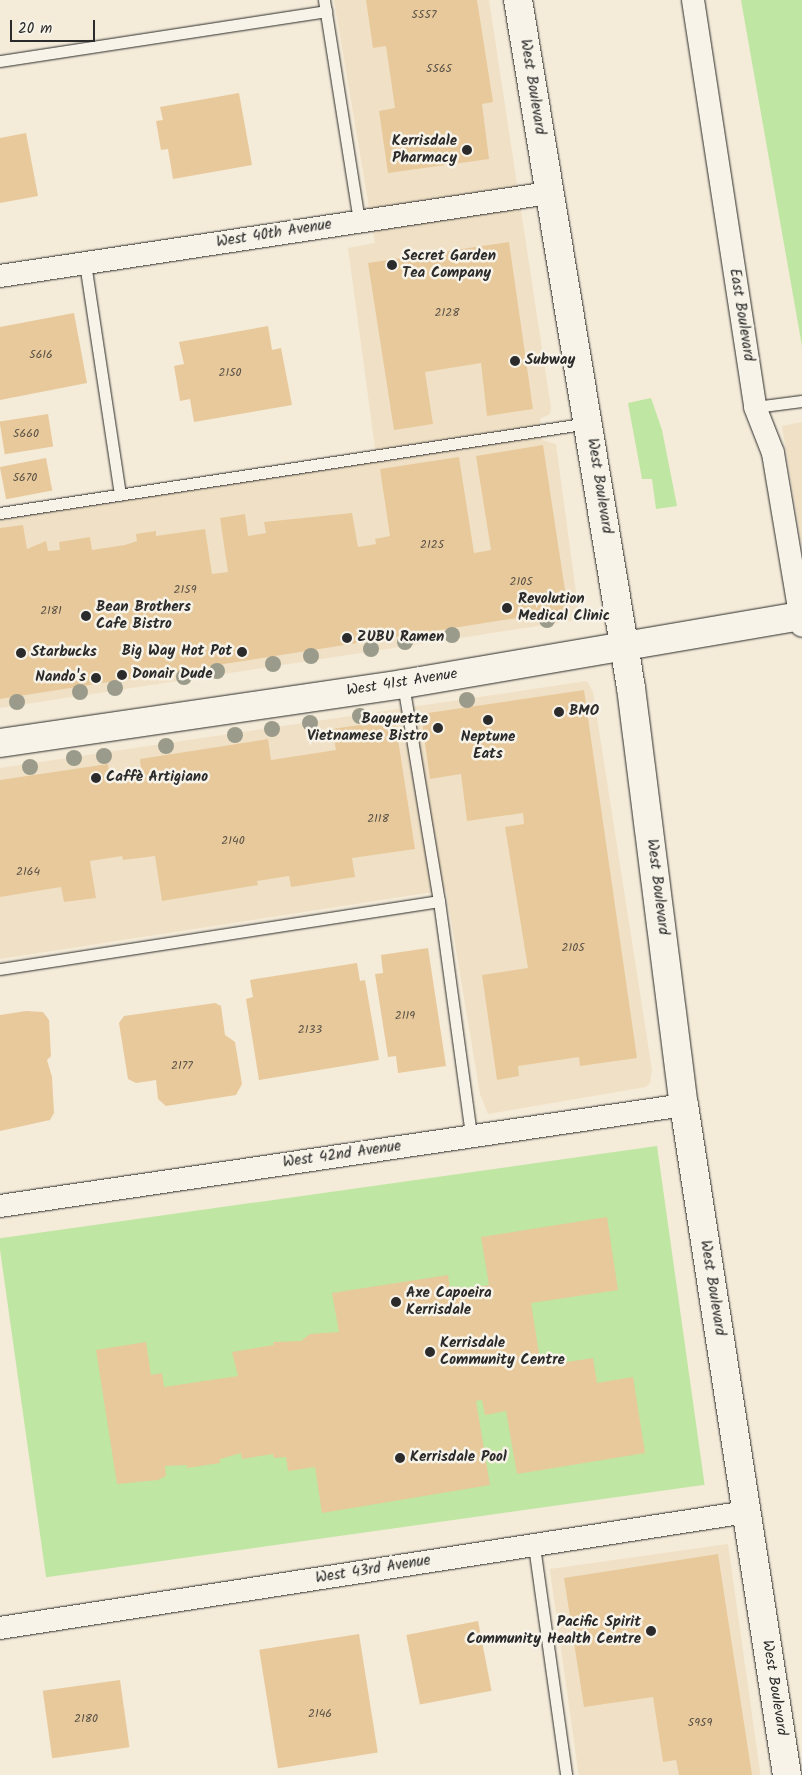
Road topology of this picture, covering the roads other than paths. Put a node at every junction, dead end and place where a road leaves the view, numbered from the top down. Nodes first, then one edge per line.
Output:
1 (518, 0) edge
2 (693, 0) edge
3 (325, 5) edge
4 (0, 61) edge
5 (549, 193) junction
6 (358, 222) junction
7 (85, 263) junction
8 (0, 276) edge
9 (802, 402) edge
10 (755, 407) junction
11 (589, 423) junction
12 (120, 494) junction
13 (0, 513) edge
14 (801, 619) edge
15 (625, 646) junction
16 (403, 684) junction
17 (0, 743) edge
18 (439, 901) junction
19 (0, 969) edge
20 (684, 1105) junction
21 (471, 1136) junction
22 (0, 1206) edge
23 (747, 1512) junction
24 (534, 1546) junction
25 (0, 1628) edge
26 (566, 1775) edge
27 (787, 1775) edge

1 - 5 main road, West Boulevard
2 - 10 street, East Boulevard
3 - 4 lane
3 - 6 lane
5 - 6 street, West 40th Avenue
5 - 11 main road, West Boulevard
6 - 7 street, West 40th Avenue
7 - 8 street, West 40th Avenue
7 - 12 lane
9 - 10 lane
10 - 14 street, East Boulevard
11 - 12 lane
11 - 15 main road, West Boulevard
12 - 13 lane
14 - 15 main road, West 41st Avenue
15 - 16 main road, West 41st Avenue
15 - 20 main road, West Boulevard
16 - 17 main road, West 41st Avenue
16 - 18 lane
18 - 19 lane
18 - 21 lane
20 - 21 street, West 42nd Avenue
20 - 23 main road, West Boulevard
21 - 22 street, West 42nd Avenue
23 - 24 street, West 43rd Avenue
23 - 27 main road, West Boulevard
24 - 25 street, West 43rd Avenue
24 - 26 lane

